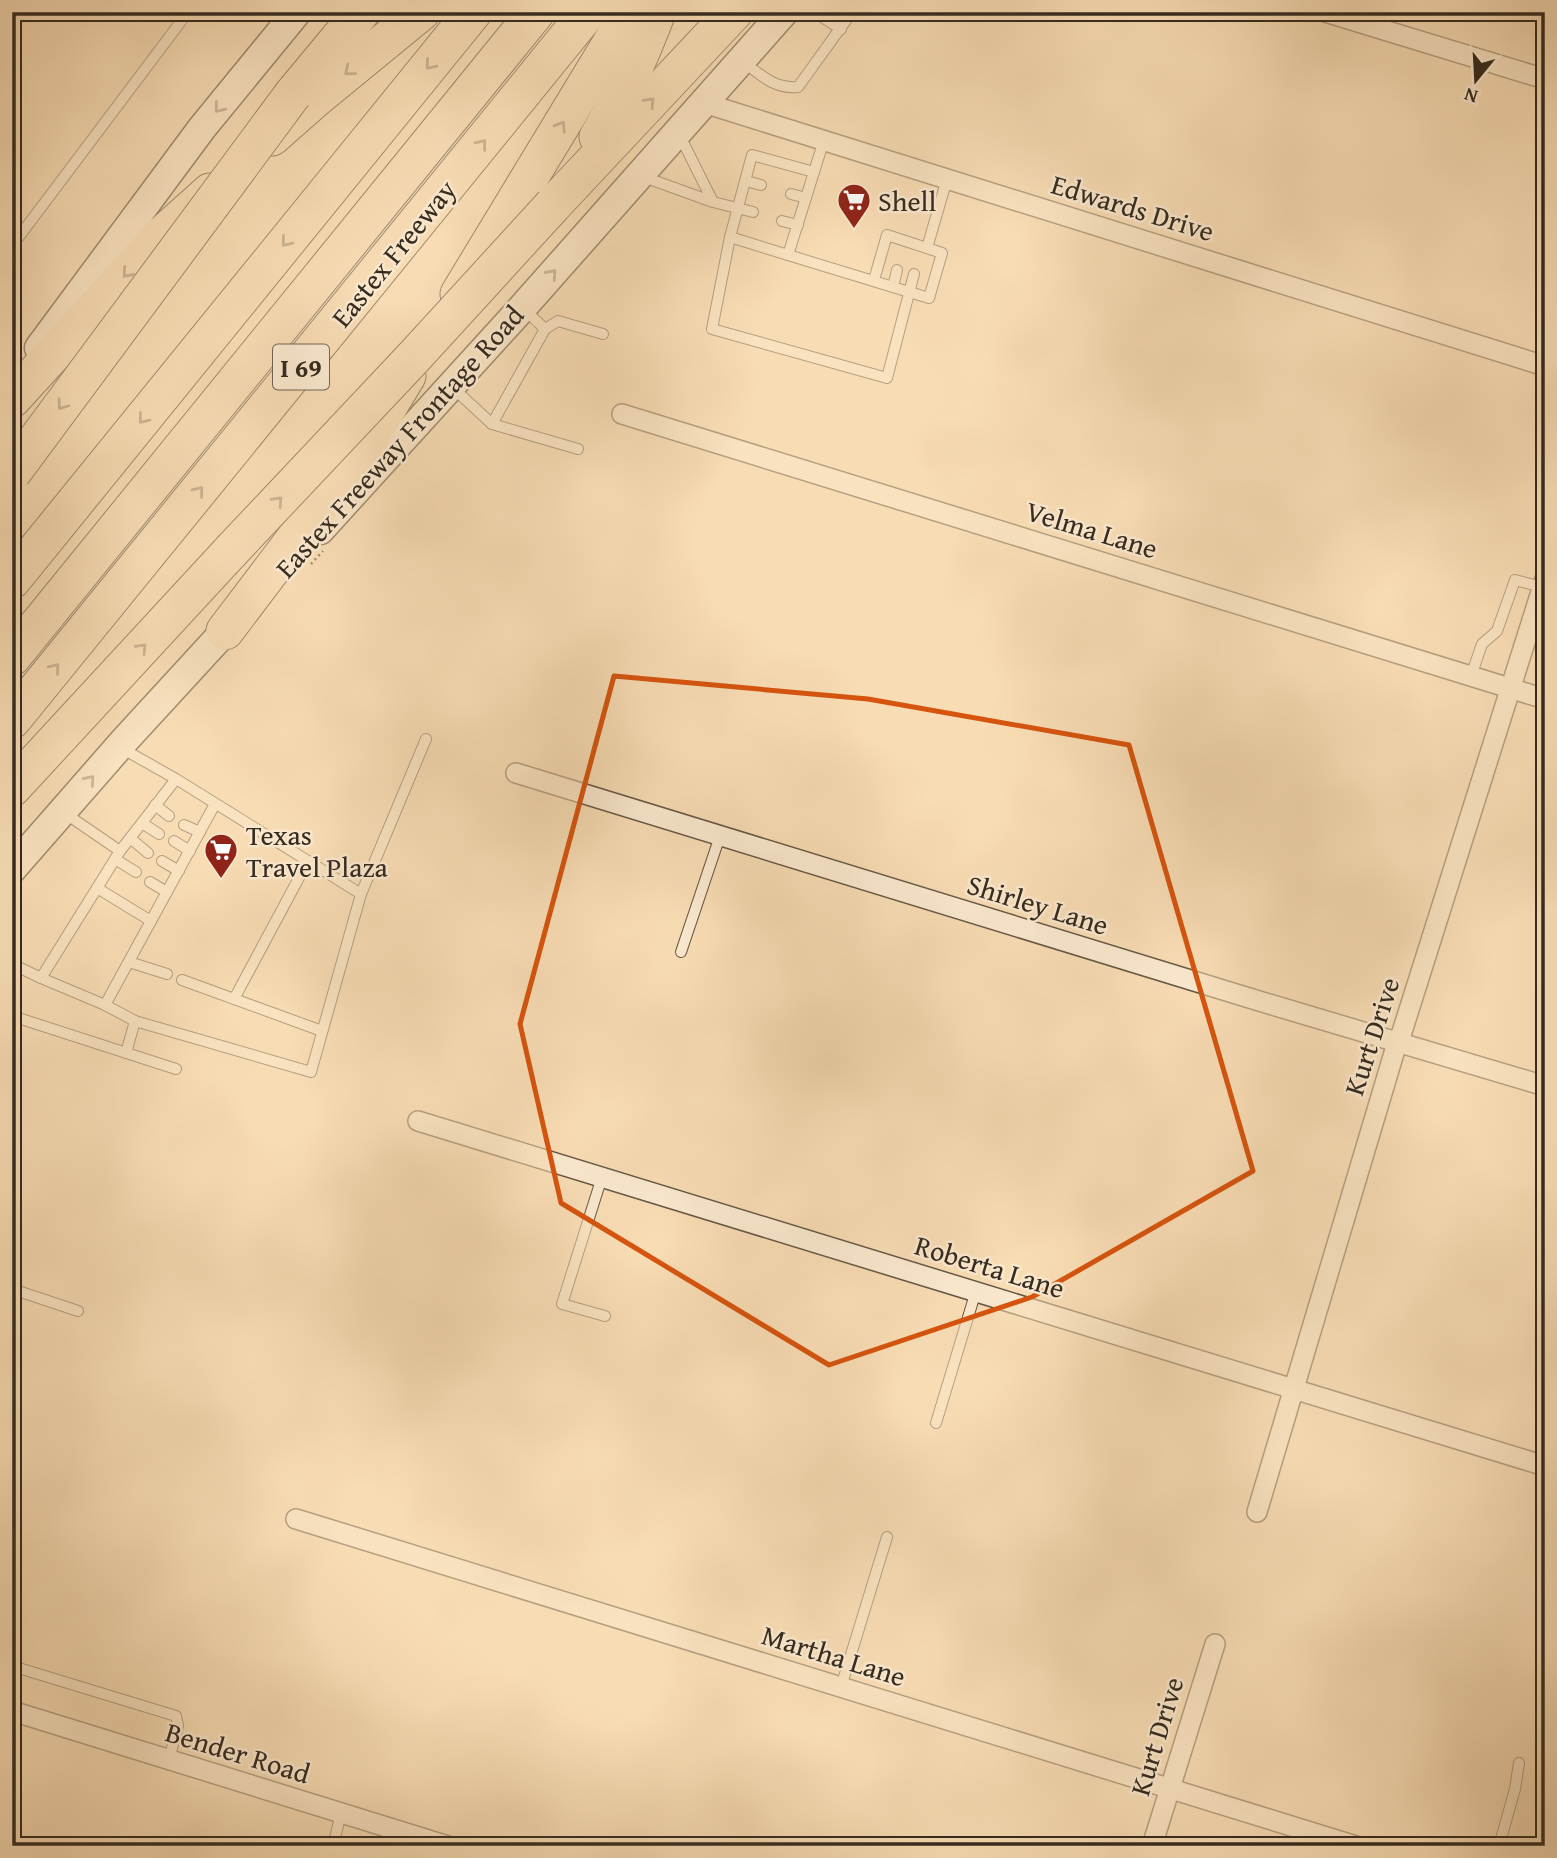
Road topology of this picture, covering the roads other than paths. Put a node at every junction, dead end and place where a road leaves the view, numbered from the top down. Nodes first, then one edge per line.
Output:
1 (188, 12) edge
2 (285, 12) edge
3 (297, 12) edge
4 (339, 12) edge
5 (361, 12) edge
6 (421, 12) edge
7 (473, 12) edge
8 (536, 12) edge
9 (588, 12) edge
10 (630, 12) edge
11 (657, 12) edge
12 (734, 12) edge
13 (784, 12) edge
14 (814, 12) edge
15 (852, 12) edge
16 (1325, 12) edge
17 (841, 29) junction
18 (262, 55) junction
19 (741, 61) junction
20 (1545, 79) edge
21 (293, 94) junction
22 (704, 103) junction
23 (678, 132) junction
24 (824, 140) junction
25 (814, 172) junction
26 (640, 175) junction
27 (947, 178) junction
28 (746, 181) junction
29 (761, 185) dead end
30 (791, 194) dead end
31 (806, 198) junction
32 (713, 202) junction
33 (553, 205) junction
34 (738, 208) junction
35 (753, 212) dead end
36 (782, 221) dead end
37 (797, 225) junction
38 (730, 237) junction
39 (905, 241) junction
40 (12, 246) edge
41 (924, 247) junction
42 (902, 253) dead end
43 (788, 255) junction
44 (919, 259) dead end
45 (897, 270) dead end
46 (914, 274) dead end
47 (874, 281) junction
48 (893, 287) junction
49 (908, 292) junction
50 (522, 308) junction
51 (545, 329) junction
52 (603, 334) dead end
53 (1545, 366) edge
54 (12, 384) edge
55 (451, 386) junction
56 (12, 399) edge
57 (622, 414) dead end
58 (492, 424) junction
59 (578, 449) dead end
60 (12, 473) edge
61 (12, 580) edge
62 (1544, 583) edge
63 (225, 631) junction
64 (12, 657) edge
65 (1471, 676) junction
66 (1511, 689) junction
67 (1545, 699) edge
68 (12, 720) edge
69 (426, 739) dead end
70 (119, 747) junction
71 (516, 773) dead end
72 (176, 779) junction
73 (12, 788) edge
74 (215, 804) junction
75 (155, 805) junction
76 (62, 812) junction
77 (169, 816) dead end
78 (142, 822) junction
79 (184, 824) dead end
80 (200, 832) junction
81 (159, 834) dead end
82 (720, 835) junction
83 (130, 838) junction
84 (174, 841) dead end
85 (190, 851) junction
86 (148, 852) dead end
87 (117, 855) junction
88 (162, 861) dead end
89 (308, 861) junction
90 (12, 869) edge
91 (178, 871) junction
92 (136, 872) dead end
93 (150, 882) dead end
94 (97, 888) junction
95 (167, 892) junction
96 (361, 894) junction
97 (151, 921) junction
98 (681, 952) dead end
99 (129, 962) junction
100 (12, 964) edge
101 (167, 974) dead end
102 (41, 978) junction
103 (182, 980) dead end
104 (234, 999) junction
105 (105, 1005) junction
106 (12, 1016) edge
107 (135, 1021) junction
108 (322, 1031) junction
109 (1397, 1042) junction
110 (126, 1053) junction
111 (176, 1069) dead end
112 (1545, 1086) edge
113 (418, 1121) dead end
114 (602, 1177) junction
115 (12, 1289) edge
116 (976, 1291) junction
117 (79, 1311) dead end
118 (605, 1316) dead end
119 (1293, 1388) junction
120 (936, 1423) dead end
121 (1545, 1466) edge
122 (1257, 1512) dead end
123 (296, 1519) dead end
124 (887, 1538) dead end
125 (1214, 1644) dead end
126 (12, 1666) edge
127 (841, 1687) junction
128 (12, 1711) edge
129 (169, 1759) junction
130 (1519, 1763) dead end
131 (1170, 1788) junction
132 (341, 1813) junction
133 (332, 1846) edge
134 (448, 1846) edge
135 (1152, 1846) edge
136 (1356, 1846) edge
137 (1499, 1846) edge

1 - 40 lane
2 - 18 main road
3 - 18 main road
4 - 21 highway
5 - 21 highway
6 -> 56 highway
7 -> 61 highway
8 - 64 highway
68 -> 9 highway, Eastex Freeway / I 69
63 -> 10 highway
11 - 33 highway
33 -> 12 highway
13 - 19 main road, Eastex Freeway Frontage Road
14 - 17 lane
15 - 17 lane
16 - 20 street
17 - 19 lane
18 -> 54 main road
19 - 22 main road, Eastex Freeway Frontage Road
21 -> 60 highway, bridge
22 - 23 main road, Eastex Freeway Frontage Road
22 - 24 street, Edwards Drive
23 - 26 main road, Eastex Freeway Frontage Road
23 - 32 lane
24 - 25 lane
24 - 27 street, Edwards Drive
25 - 28 lane
25 - 31 lane
26 - 32 lane
50 -> 26 main road, Eastex Freeway Frontage Road
27 - 41 lane
27 - 53 street, Edwards Drive
28 - 29 lane
28 - 34 lane
30 - 31 lane
31 - 37 lane
32 - 34 lane
73 -> 33 highway, bridge
34 - 35 lane
34 - 38 lane
36 - 37 lane
37 - 43 lane
38 - 43 lane
38 - 49 lane
39 - 41 lane
39 - 42 lane
39 - 47 lane
41 - 44 lane
41 - 49 lane
43 - 47 lane
45 - 48 lane
46 - 49 lane
47 - 48 lane
48 - 49 lane
50 - 51 lane
50 - 55 main road, Eastex Freeway Frontage Road
51 - 52 lane
51 - 58 lane
55 - 58 lane
55 - 63 main road, Eastex Freeway Frontage Road
57 - 65 street, Velma Lane
58 - 59 lane
62 - 65 lane
62 - 66 street, Kurt Drive
63 - 70 main road, Eastex Freeway Frontage Road
65 - 66 street, Velma Lane
66 - 67 street, Velma Lane
66 - 109 street, Kurt Drive
69 - 96 lane
70 - 72 lane
76 -> 70 main road, Eastex Freeway Frontage Road
71 - 82 street, Shirley Lane
72 - 74 lane
72 - 75 lane
74 - 80 lane
74 - 89 lane
75 - 77 lane
75 - 78 lane
76 - 87 lane
76 - 90 main road, Eastex Freeway Frontage Road
78 - 81 lane
78 - 83 lane
79 - 80 lane
80 - 85 lane
82 - 98 lane
82 - 109 street, Shirley Lane
83 - 86 lane
83 - 87 lane
84 - 85 lane
85 - 91 lane
87 - 92 lane
87 - 94 lane
88 - 91 lane
89 - 96 lane
89 - 104 lane
91 - 95 lane
93 - 95 lane
94 - 97 lane
94 - 102 lane
95 - 97 lane
96 - 108 lane
97 - 99 lane
99 - 101 lane
99 - 105 lane
100 - 102 lane
102 - 105 lane
103 - 104 lane
104 - 108 lane
105 - 107 lane
106 - 110 lane
107 - 108 lane
107 - 110 lane
109 - 112 street, Shirley Lane
109 - 119 street, Kurt Drive
110 - 111 lane
113 - 114 street, Roberta Lane
114 - 116 street, Roberta Lane
114 - 118 lane
115 - 117 lane
116 - 119 street, Roberta Lane
116 - 120 lane
119 - 121 street, Roberta Lane
119 - 122 street, Kurt Drive
123 - 127 street, Martha Lane
124 - 127 lane
125 - 131 street, Kurt Drive
126 - 129 lane
127 - 131 street, Martha Lane
128 - 129 street, Bender Road
129 - 132 street, Bender Road
130 - 137 lane
131 - 135 street, Kurt Drive
131 - 136 street, Martha Lane
132 - 133 lane
132 - 134 street, Bender Road

